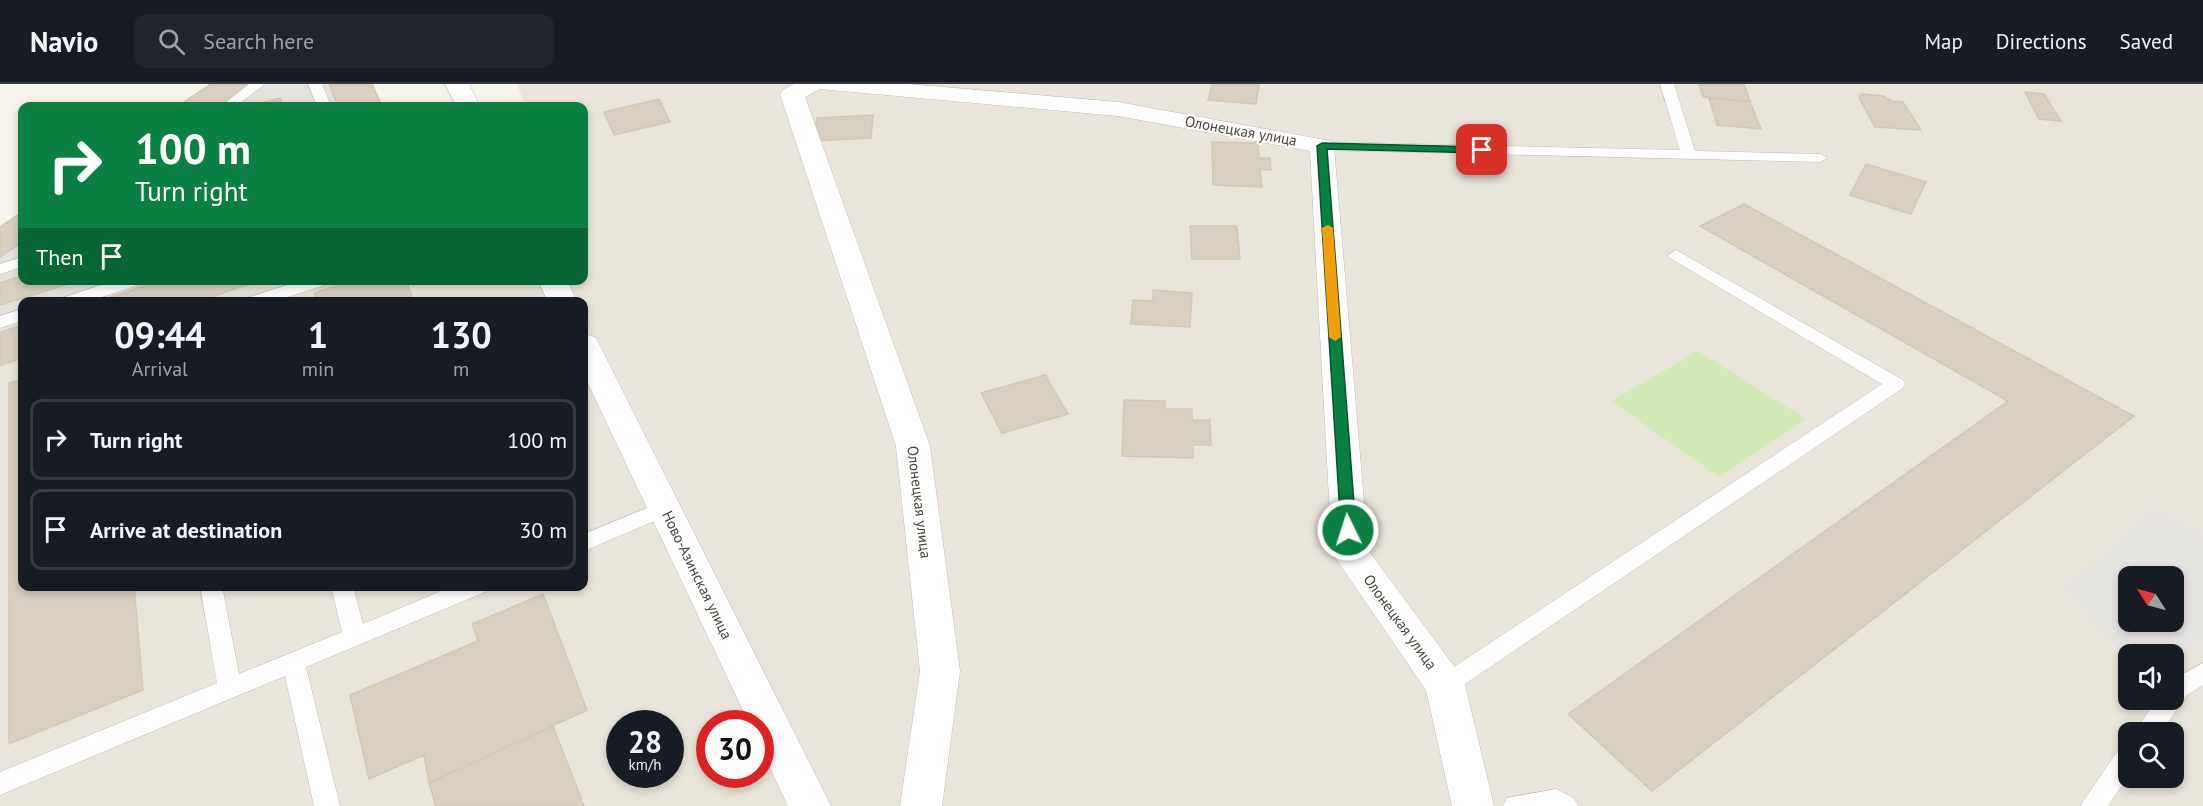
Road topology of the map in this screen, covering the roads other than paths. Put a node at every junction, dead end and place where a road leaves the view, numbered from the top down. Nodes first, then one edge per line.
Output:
1 (258, 84) edge
2 (315, 84) edge
3 (457, 84) edge
4 (812, 84) edge
5 (827, 84) edge
6 (1667, 84) edge
7 (233, 102) edge
8 (322, 102) edge
9 (466, 102) edge
10 (1322, 146) junction
11 (1689, 156) junction
12 (1820, 158) dead end
13 (1677, 255) dead end
14 (18, 263) edge
15 (0, 269) edge
16 (120, 285) edge
17 (307, 285) edge
18 (83, 297) edge
19 (272, 297) edge
20 (18, 316) edge
21 (0, 322) edge
22 (588, 352) edge
23 (664, 509) junction
24 (588, 541) edge
25 (212, 591) edge
26 (343, 591) edge
27 (465, 591) edge
28 (355, 637) junction
29 (293, 663) junction
30 (2203, 673) edge
31 (1444, 685) junction
32 (2184, 685) edge
33 (230, 689) junction
34 (2118, 772) edge
35 (0, 784) edge
36 (327, 806) edge
37 (810, 806) edge
38 (921, 806) edge
39 (1473, 806) edge
40 (1516, 806) edge
41 (1565, 806) edge
42 (2093, 806) edge

1 - 7 lane
2 - 8 lane
3 - 9 street
4 - 38 street, Олонецкая улица
5 - 10 street, Олонецкая улица
6 - 11 lane
10 - 11 lane
10 - 31 street, Олонецкая улица
11 - 12 lane
13 - 31 lane
14 - 15 lane
16 - 18 lane
17 - 19 lane
20 - 21 lane
22 - 23 street, Ново-Азинская улица
23 - 24 lane
23 - 37 street, Ново-Азинская улица
25 - 33 lane
26 - 28 lane
27 - 28 lane
28 - 29 lane
29 - 33 lane
29 - 36 lane
30 - 32 lane
31 - 39 street, Олонецкая улица
33 - 35 lane
34 - 42 lane
40 - 41 lane

